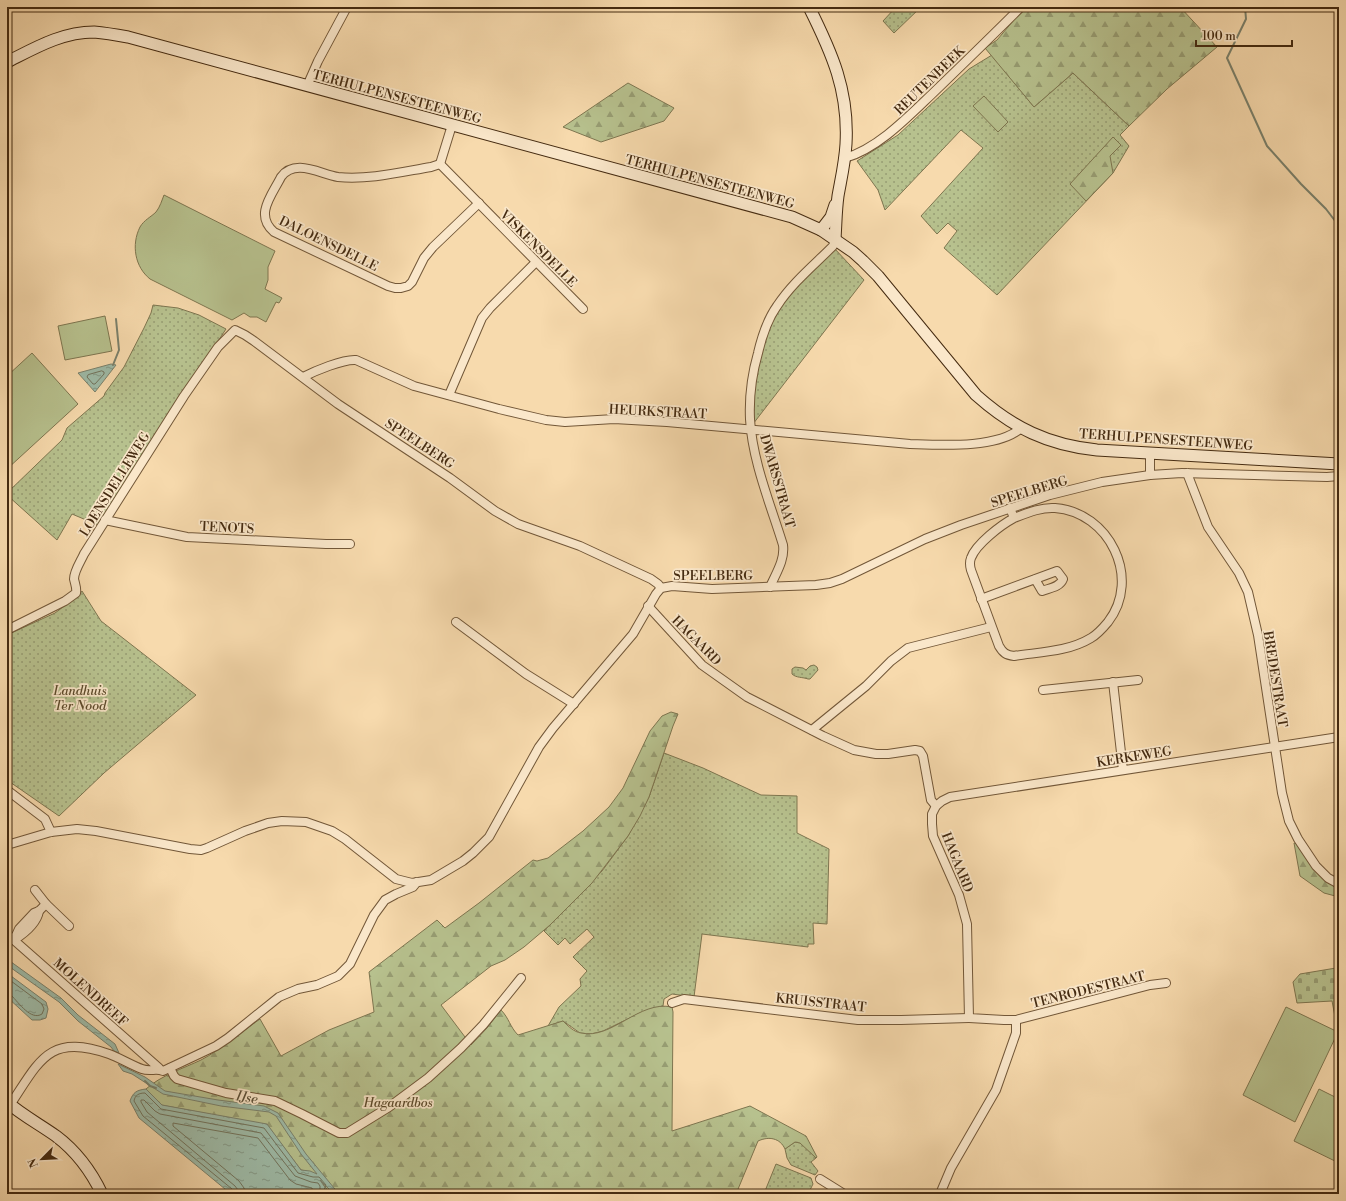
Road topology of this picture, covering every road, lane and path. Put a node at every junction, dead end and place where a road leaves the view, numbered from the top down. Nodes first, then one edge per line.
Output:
1 (347, 7) edge
2 (809, 7) edge
3 (1021, 7) edge
4 (7, 62) edge
5 (307, 86) junction
6 (452, 125) junction
7 (845, 158) junction
8 (440, 164) junction
9 (838, 198) junction
10 (479, 203) junction
11 (821, 230) junction
12 (836, 239) junction
13 (536, 262) junction
14 (583, 309) dead end
15 (235, 330) joint
16 (303, 377) junction
17 (449, 395) junction
18 (1021, 428) junction
19 (751, 429) junction
20 (1150, 453) junction
21 (1339, 464) edge
22 (1187, 474) junction
23 (1150, 475) junction
24 (1339, 476) edge
25 (1021, 505) junction
26 (1010, 508) junction
27 (1024, 514) junction
28 (1014, 518) junction
29 (106, 520) junction
30 (350, 544) dead end
31 (1036, 579) dead end
32 (770, 587) junction
33 (661, 588) junction
34 (981, 599) junction
35 (648, 606) junction
36 (456, 622) dead end
37 (991, 627) junction
38 (7, 630) edge
39 (1138, 680) dead end
40 (1113, 682) junction
41 (1043, 690) dead end
42 (574, 704) junction
43 (812, 730) junction
44 (1339, 737) edge
45 (1275, 747) junction
46 (1123, 770) junction
47 (7, 790) edge
48 (936, 806) junction
49 (52, 832) junction
50 (7, 845) edge
51 (417, 882) junction
52 (1339, 884) edge
53 (35, 890) dead end
54 (46, 904) junction
55 (69, 926) dead end
56 (7, 934) edge
57 (14, 940) junction
58 (521, 978) dead end
59 (1166, 984) dead end
60 (672, 1003) dead end
61 (969, 1018) junction
62 (1016, 1020) junction
63 (159, 1068) junction
64 (170, 1068) junction
65 (9, 1103) edge
66 (820, 1179) dead end
67 (102, 1194) edge
68 (844, 1194) edge
69 (940, 1194) edge

1 - 5 street
2 - 7 main road
3 - 7 street, REUTENBEEK
4 - 5 main road, TERHULPENSESTEENWEG
5 - 6 main road, TERHULPENSESTEENWEG
6 - 8 street
6 - 11 main road, TERHULPENSESTEENWEG
7 - 9 main road
8 - 10 street
8 - 10 street, DALOENSDELLE
9 - 11 main road
9 - 12 main road
10 - 13 street, VISKENSDELLE
11 - 12 main road, TERHULPENSESTEENWEG
12 - 18 main road, TERHULPENSESTEENWEG
12 - 19 street, DWARSSTRAAT
13 - 14 street, VISKENSDELLE
13 - 17 street
15 - 16 street, SPEELBERG
15 - 29 street, LOENSDELLEWEG
16 - 17 street, HEURKSTRAAT
16 - 33 street, SPEELBERG
17 - 19 street, HEURKSTRAAT
18 - 19 street, HEURKSTRAAT
18 - 20 main road, TERHULPENSESTEENWEG
19 - 32 street, DWARSSTRAAT
20 - 21 main road, TERHULPENSESTEENWEG
20 - 23 street
22 - 23 street, SPEELBERG
22 - 24 street, SPEELBERG
22 - 45 street, BREDESTRAAT
23 - 25 street, SPEELBERG
25 - 26 street, SPEELBERG
25 - 27 street
26 - 28 street
26 - 32 street, SPEELBERG
27 - 28 street
27 - 37 street
28 - 34 street
29 - 30 street, TENOTS
29 - 38 street, LOENSDELLEWEG
31 - 34 street
32 - 33 street, SPEELBERG
33 - 35 street
34 - 37 street
35 - 42 street
35 - 43 street, HAGAARD
36 - 42 street
37 - 43 street
39 - 40 street
40 - 41 street
40 - 46 street
42 - 51 street
43 - 48 street, HAGAARD
44 - 45 street, KERKEWEG
45 - 46 street, KERKEWEG
45 - 52 street, BREDESTRAAT
46 - 48 street, KERKEWEG
47 - 49 street
48 - 61 street, HAGAARD
49 - 50 street
49 - 51 street
51 - 64 street
53 - 54 street
54 - 55 street
54 - 57 street
56 - 57 street, MOLENDREEF
57 - 63 street, MOLENDREEF
58 - 64 street
59 - 62 street, TENRODESTRAAT
60 - 61 street, KRUISSTRAAT
61 - 62 street
62 - 69 street
63 - 64 street
63 - 65 street
65 - 67 main road
66 - 68 street

